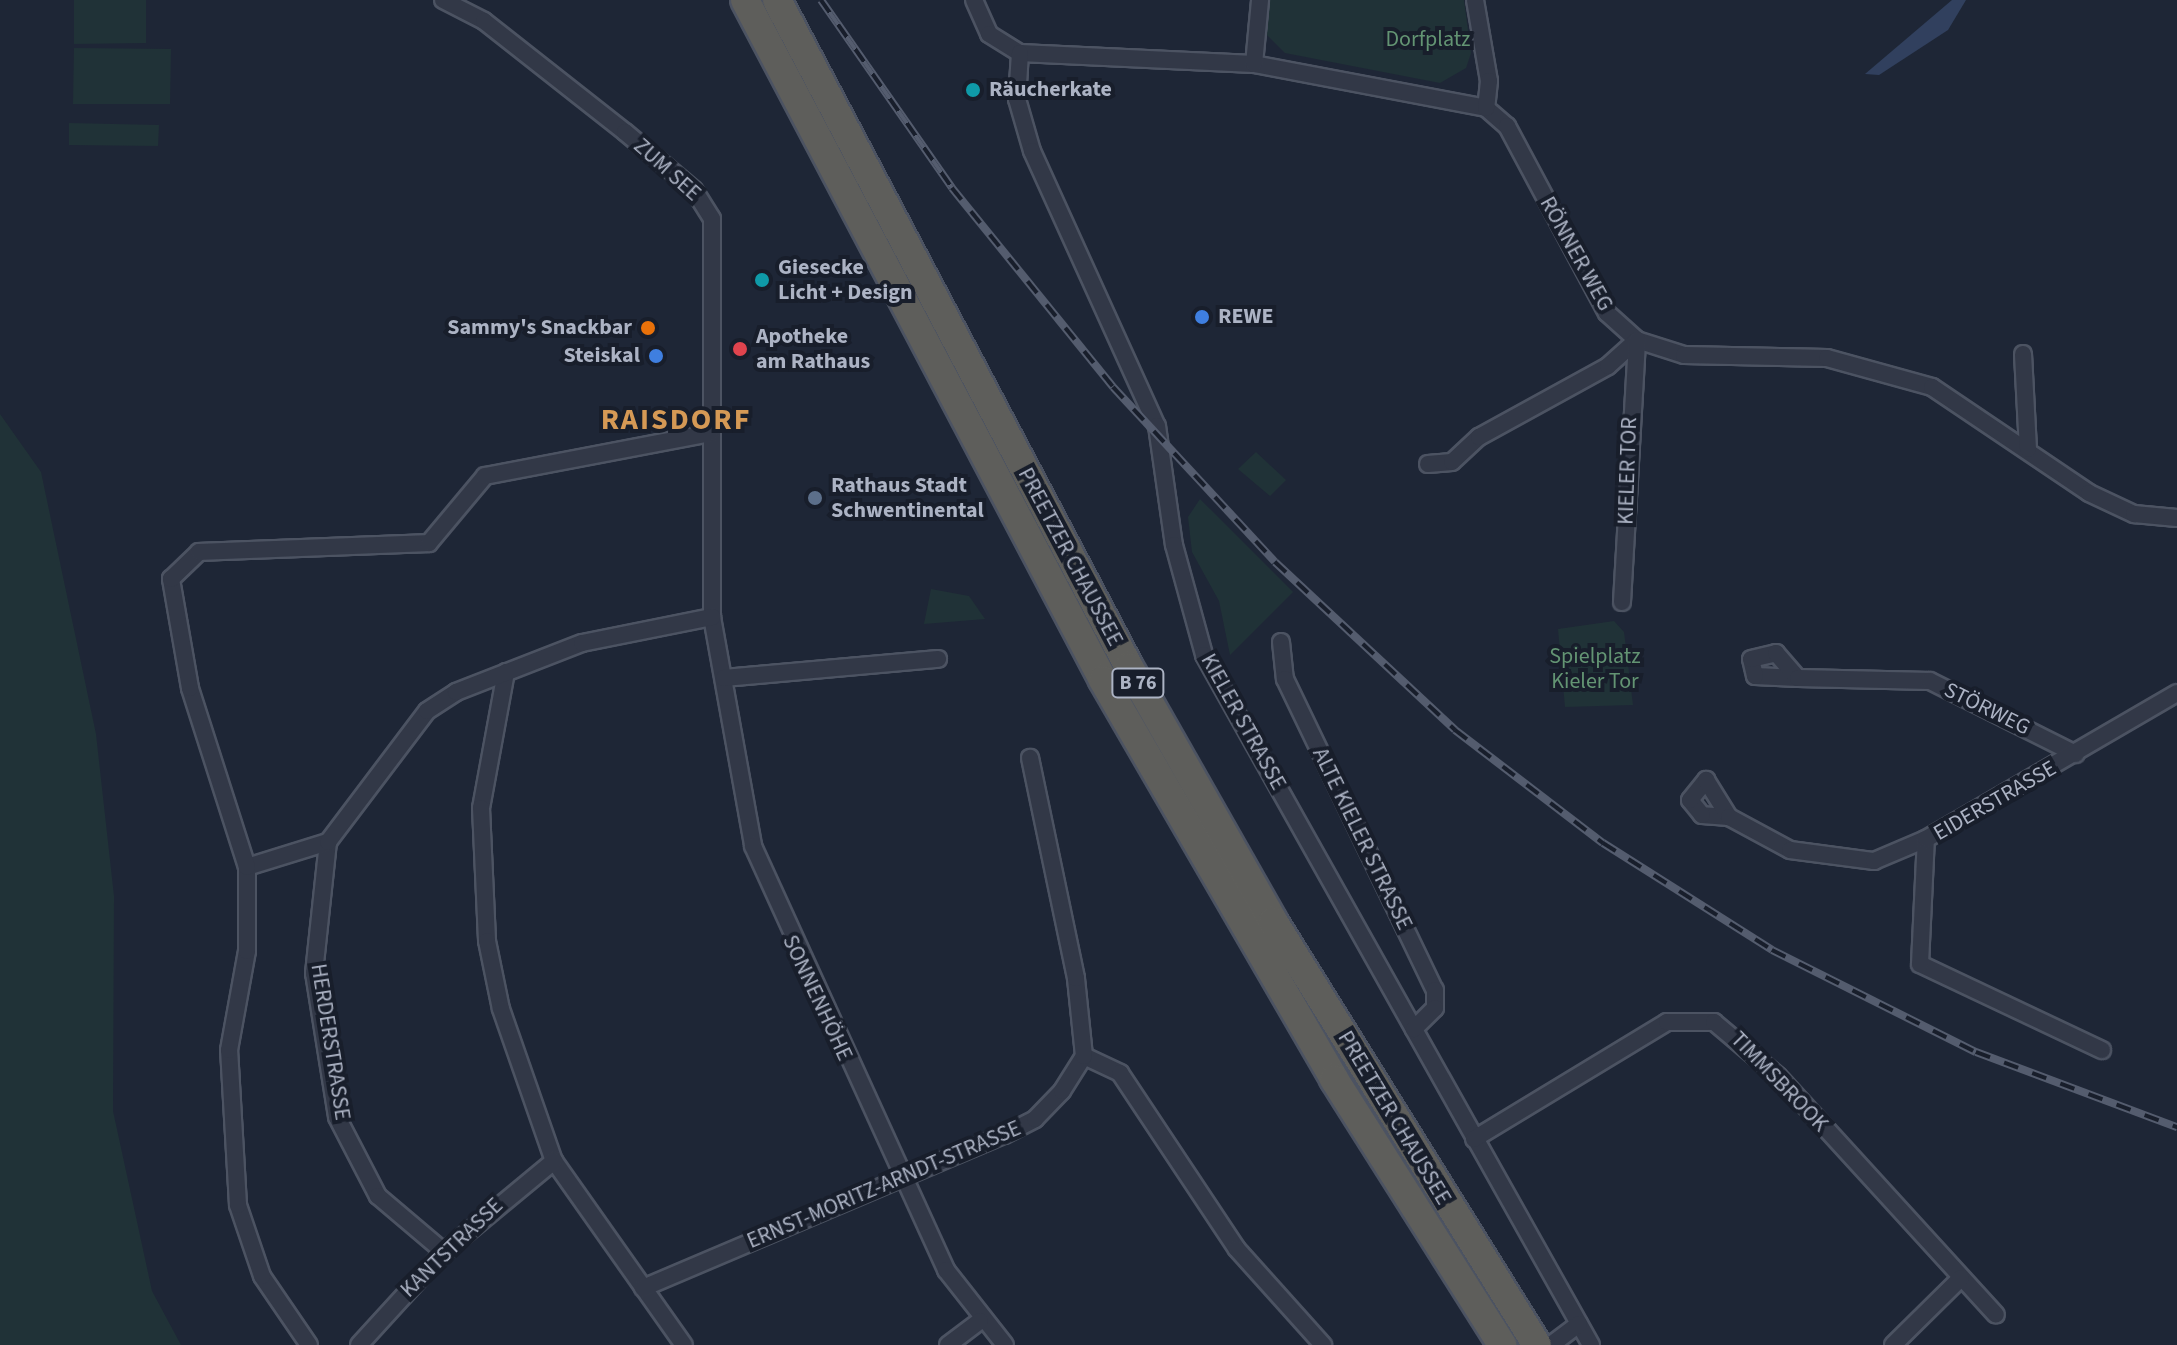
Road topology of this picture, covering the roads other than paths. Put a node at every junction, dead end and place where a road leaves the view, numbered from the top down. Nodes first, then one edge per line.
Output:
1 (443, 0) edge
2 (745, 0) edge
3 (777, 0) edge
4 (974, 0) edge
5 (1260, 0) edge
6 (1475, 0) edge
7 (1020, 53) junction
8 (1254, 64) junction
9 (1486, 108) junction
10 (1637, 340) junction
11 (2023, 354) dead end
12 (710, 433) junction
13 (2028, 449) junction
14 (1428, 464) dead end
15 (2177, 518) edge
16 (1622, 602) dead end
17 (712, 617) junction
18 (1281, 642) dead end
19 (938, 659) dead end
20 (506, 672) junction
21 (724, 678) junction
22 (1798, 678) dead end
23 (2177, 693) edge
24 (2076, 754) junction
25 (1030, 758) dead end
26 (1729, 817) dead end
27 (1926, 839) junction
28 (328, 842) junction
29 (247, 867) junction
30 (1414, 1029) junction
31 (2102, 1050) dead end
32 (1084, 1056) junction
33 (1474, 1139) junction
34 (554, 1161) junction
35 (910, 1176) junction
36 (444, 1252) junction
37 (1961, 1278) junction
38 (643, 1288) junction
39 (1996, 1315) dead end
40 (980, 1321) junction
41 (1579, 1324) junction
42 (1557, 1340) edge
43 (309, 1345) edge
44 (359, 1345) edge
45 (684, 1345) edge
46 (948, 1345) edge
47 (1005, 1345) edge
48 (1323, 1345) edge
49 (1502, 1345) edge
50 (1537, 1345) edge
51 (1591, 1345) edge
52 (1893, 1345) edge

1 - 12 street, ZUM SEE
2 - 49 highway, PREETZER CHAUSSEE / B 76
3 - 50 highway, PREETZER CHAUSSEE / B 76
4 - 7 street
5 - 8 street
6 - 9 street
7 - 8 street
7 - 30 street, KIELER STRASSE
8 - 9 street
9 - 10 street, RÖNNER WEG
10 - 13 street, RÖNNER WEG
10 - 14 street
10 - 16 street, KIELER TOR
11 - 13 street
12 - 17 street, ZUM SEE
12 - 29 street
13 - 15 street, RÖNNER WEG
17 - 20 street
17 - 21 street, SONNENHÖHE
18 - 30 street, ALTE KIELER STRASSE
19 - 21 street
20 - 28 street
20 - 34 street
21 - 35 street, SONNENHÖHE
22 - 24 street, STÖRWEG
23 - 24 street, EIDERSTRASSE
24 - 27 street, EIDERSTRASSE
25 - 32 street
26 - 27 street
27 - 31 street, EIDERSTRASSE
28 - 29 street
28 - 36 street, HERDERSTRASSE
29 - 43 street
30 - 33 street, KIELER STRASSE
32 - 35 street, ERNST-MORITZ-ARNDT-STRASSE
32 - 48 street
33 - 37 street, TIMMSBROOK
33 - 41 street, KIELER STRASSE
34 - 36 street, KANTSTRASSE
34 - 38 street
35 - 38 street, ERNST-MORITZ-ARNDT-STRASSE
35 - 40 street, SONNENHÖHE
36 - 44 street, KANTSTRASSE
37 - 39 street, TIMMSBROOK
37 - 52 street
38 - 45 street
40 - 46 street
40 - 47 street, SONNENHÖHE
41 - 42 street
41 - 51 street, KIELER STRASSE

